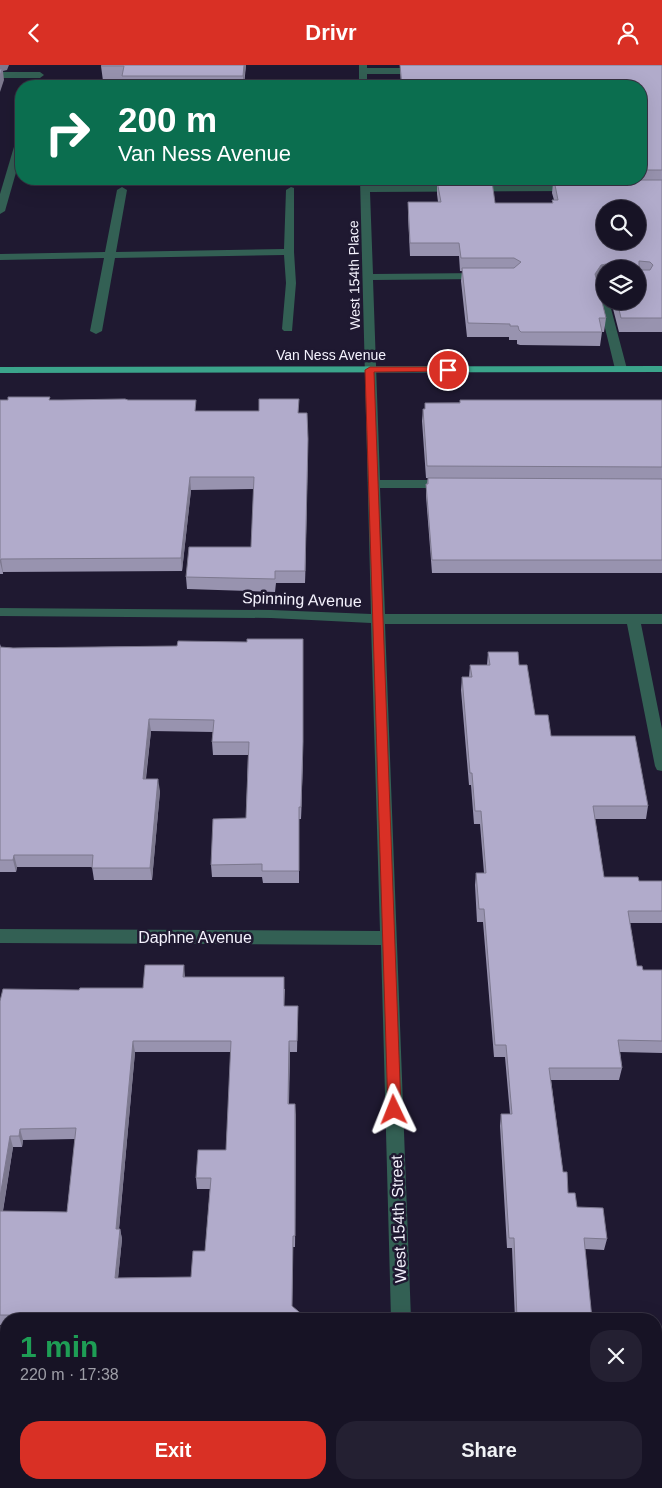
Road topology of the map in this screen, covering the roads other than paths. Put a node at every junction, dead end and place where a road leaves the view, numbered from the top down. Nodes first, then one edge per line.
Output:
1 (43, 65) edge
2 (363, 68) edge
3 (433, 71) edge
4 (0, 75) edge
5 (40, 75) junction
6 (39, 80) edge
7 (15, 168) edge
8 (365, 185) edge
9 (420, 185) edge
10 (583, 188) edge
11 (122, 190) dead end
12 (291, 190) dead end
13 (3, 193) edge
14 (0, 211) edge
15 (289, 252) junction
16 (109, 255) junction
17 (0, 257) edge
18 (493, 276) edge
19 (367, 277) junction
20 (606, 310) edge
21 (288, 329) dead end
22 (96, 331) dead end
23 (621, 369) junction
24 (662, 369) edge
25 (0, 370) edge
26 (370, 370) junction
27 (375, 484) junction
28 (454, 484) edge
29 (0, 611) edge
30 (379, 619) junction
31 (632, 619) junction
32 (662, 619) edge
33 (662, 766) edge
34 (0, 936) edge
35 (389, 939) junction
36 (401, 1313) edge

1 - 5 street
2 - 3 street
4 - 5 street
5 - 6 street
7 - 13 street
8 - 19 street, West 154th Place
9 - 10 street
11 - 16 street
12 - 15 street
13 - 14 street
15 - 16 street
15 - 21 street
16 - 17 street
16 - 22 street
18 - 19 street
19 - 26 street, West 154th Place
20 - 23 street
23 - 24 main road, Van Ness Avenue
23 - 26 main road, Van Ness Avenue
25 - 26 main road, Van Ness Avenue
26 - 27 street, West 154th Street
27 - 28 street
27 - 30 street, West 154th Street
29 - 30 street, Spinning Avenue
30 - 31 street, Spinning Avenue
30 - 35 street, West 154th Street
31 - 32 street, Spinning Avenue
31 - 33 street
34 - 35 street, Daphne Avenue
35 - 36 street, West 154th Street

